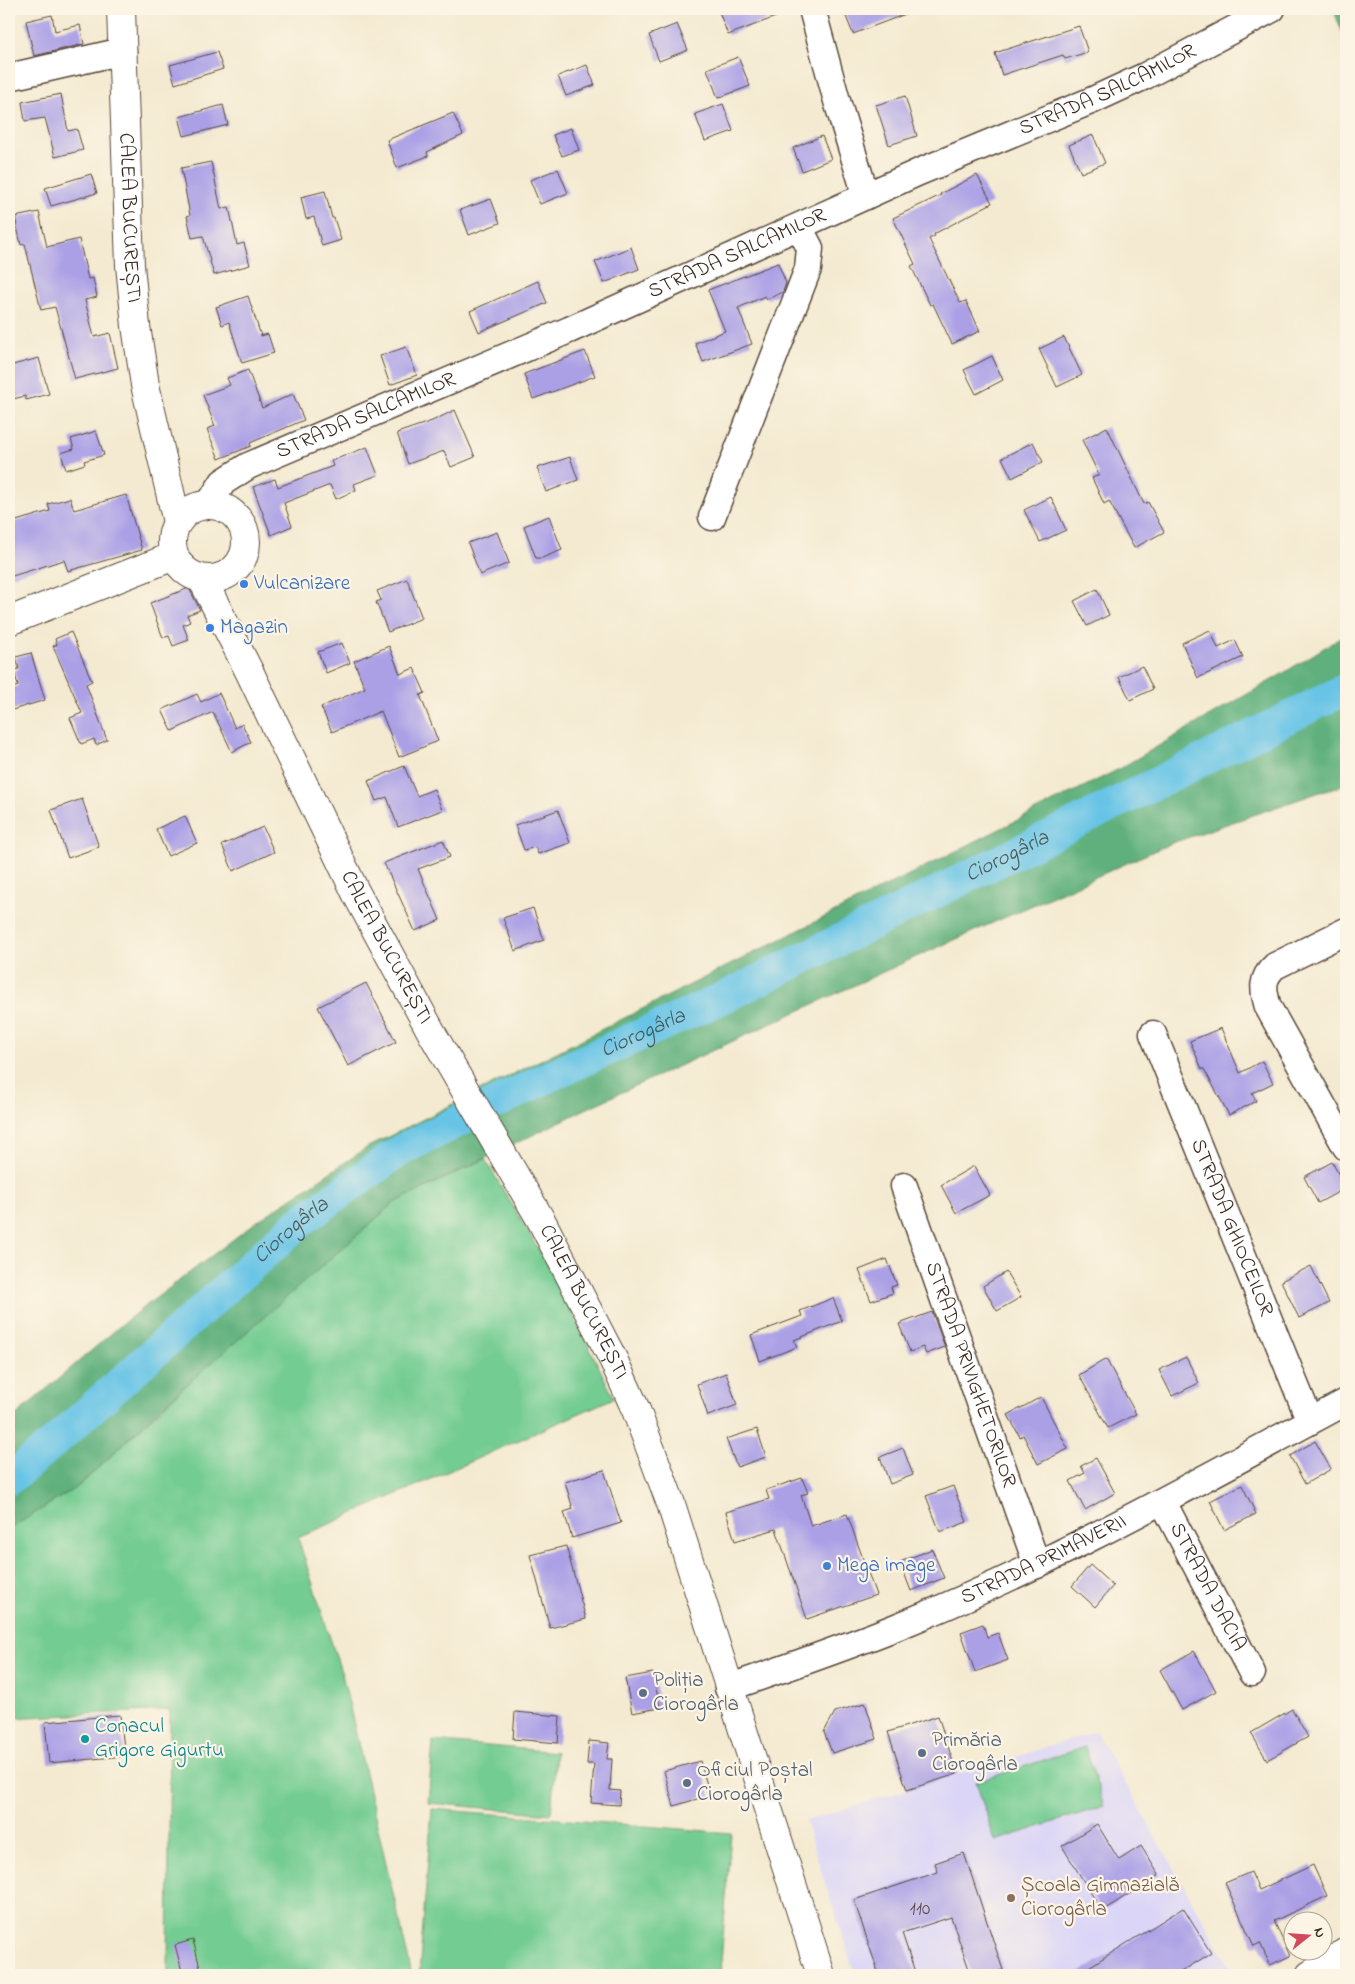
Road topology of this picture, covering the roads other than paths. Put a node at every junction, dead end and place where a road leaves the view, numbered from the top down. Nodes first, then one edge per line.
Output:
1 (121, 9) edge
2 (812, 9) edge
3 (1272, 9) edge
4 (123, 51) junction
5 (9, 77) edge
6 (866, 196) junction
7 (799, 227) junction
8 (154, 423) junction
9 (205, 505) junction
10 (712, 517) dead end
11 (177, 522) junction
12 (174, 556) junction
13 (214, 577) junction
14 (9, 621) edge
15 (1346, 931) edge
16 (1153, 1034) dead end
17 (1346, 1147) edge
18 (904, 1186) dead end
19 (1346, 1402) edge
20 (1310, 1421) junction
21 (1163, 1502) junction
22 (1037, 1564) junction
23 (1252, 1673) dead end
24 (728, 1688) junction
25 (1346, 1952) edge
26 (821, 1975) edge
27 (1310, 1975) edge

1 - 4 main road, CALEA BUCUREȘTI
2 - 6 street
3 - 6 street, STRADA SALCAMILOR
4 - 5 street
4 - 8 main road, CALEA BUCUREȘTI
6 - 7 street, STRADA SALCAMILOR
7 - 9 street, STRADA SALCAMILOR
7 - 10 street
8 - 9 main road, CALEA BUCUREȘTI
8 - 11 main road, CALEA BUCUREȘTI
9 - 11 main road
9 - 13 main road
11 - 12 main road
12 - 13 main road
12 - 14 main road
13 - 24 main road, CALEA BUCUREȘTI
15 - 17 street
16 - 20 street, STRADA GHIOCEILOR
18 - 22 street, STRADA PRIVIGHETORILOR
19 - 20 street, STRADA PRIMĂVERII
20 - 21 street, STRADA PRIMĂVERII
21 - 22 street, STRADA PRIMĂVERII
21 - 23 street, STRADA DACIA
22 - 24 street, STRADA PRIMĂVERII
24 - 26 main road, CALEA BUCUREȘTI
25 - 27 main road

